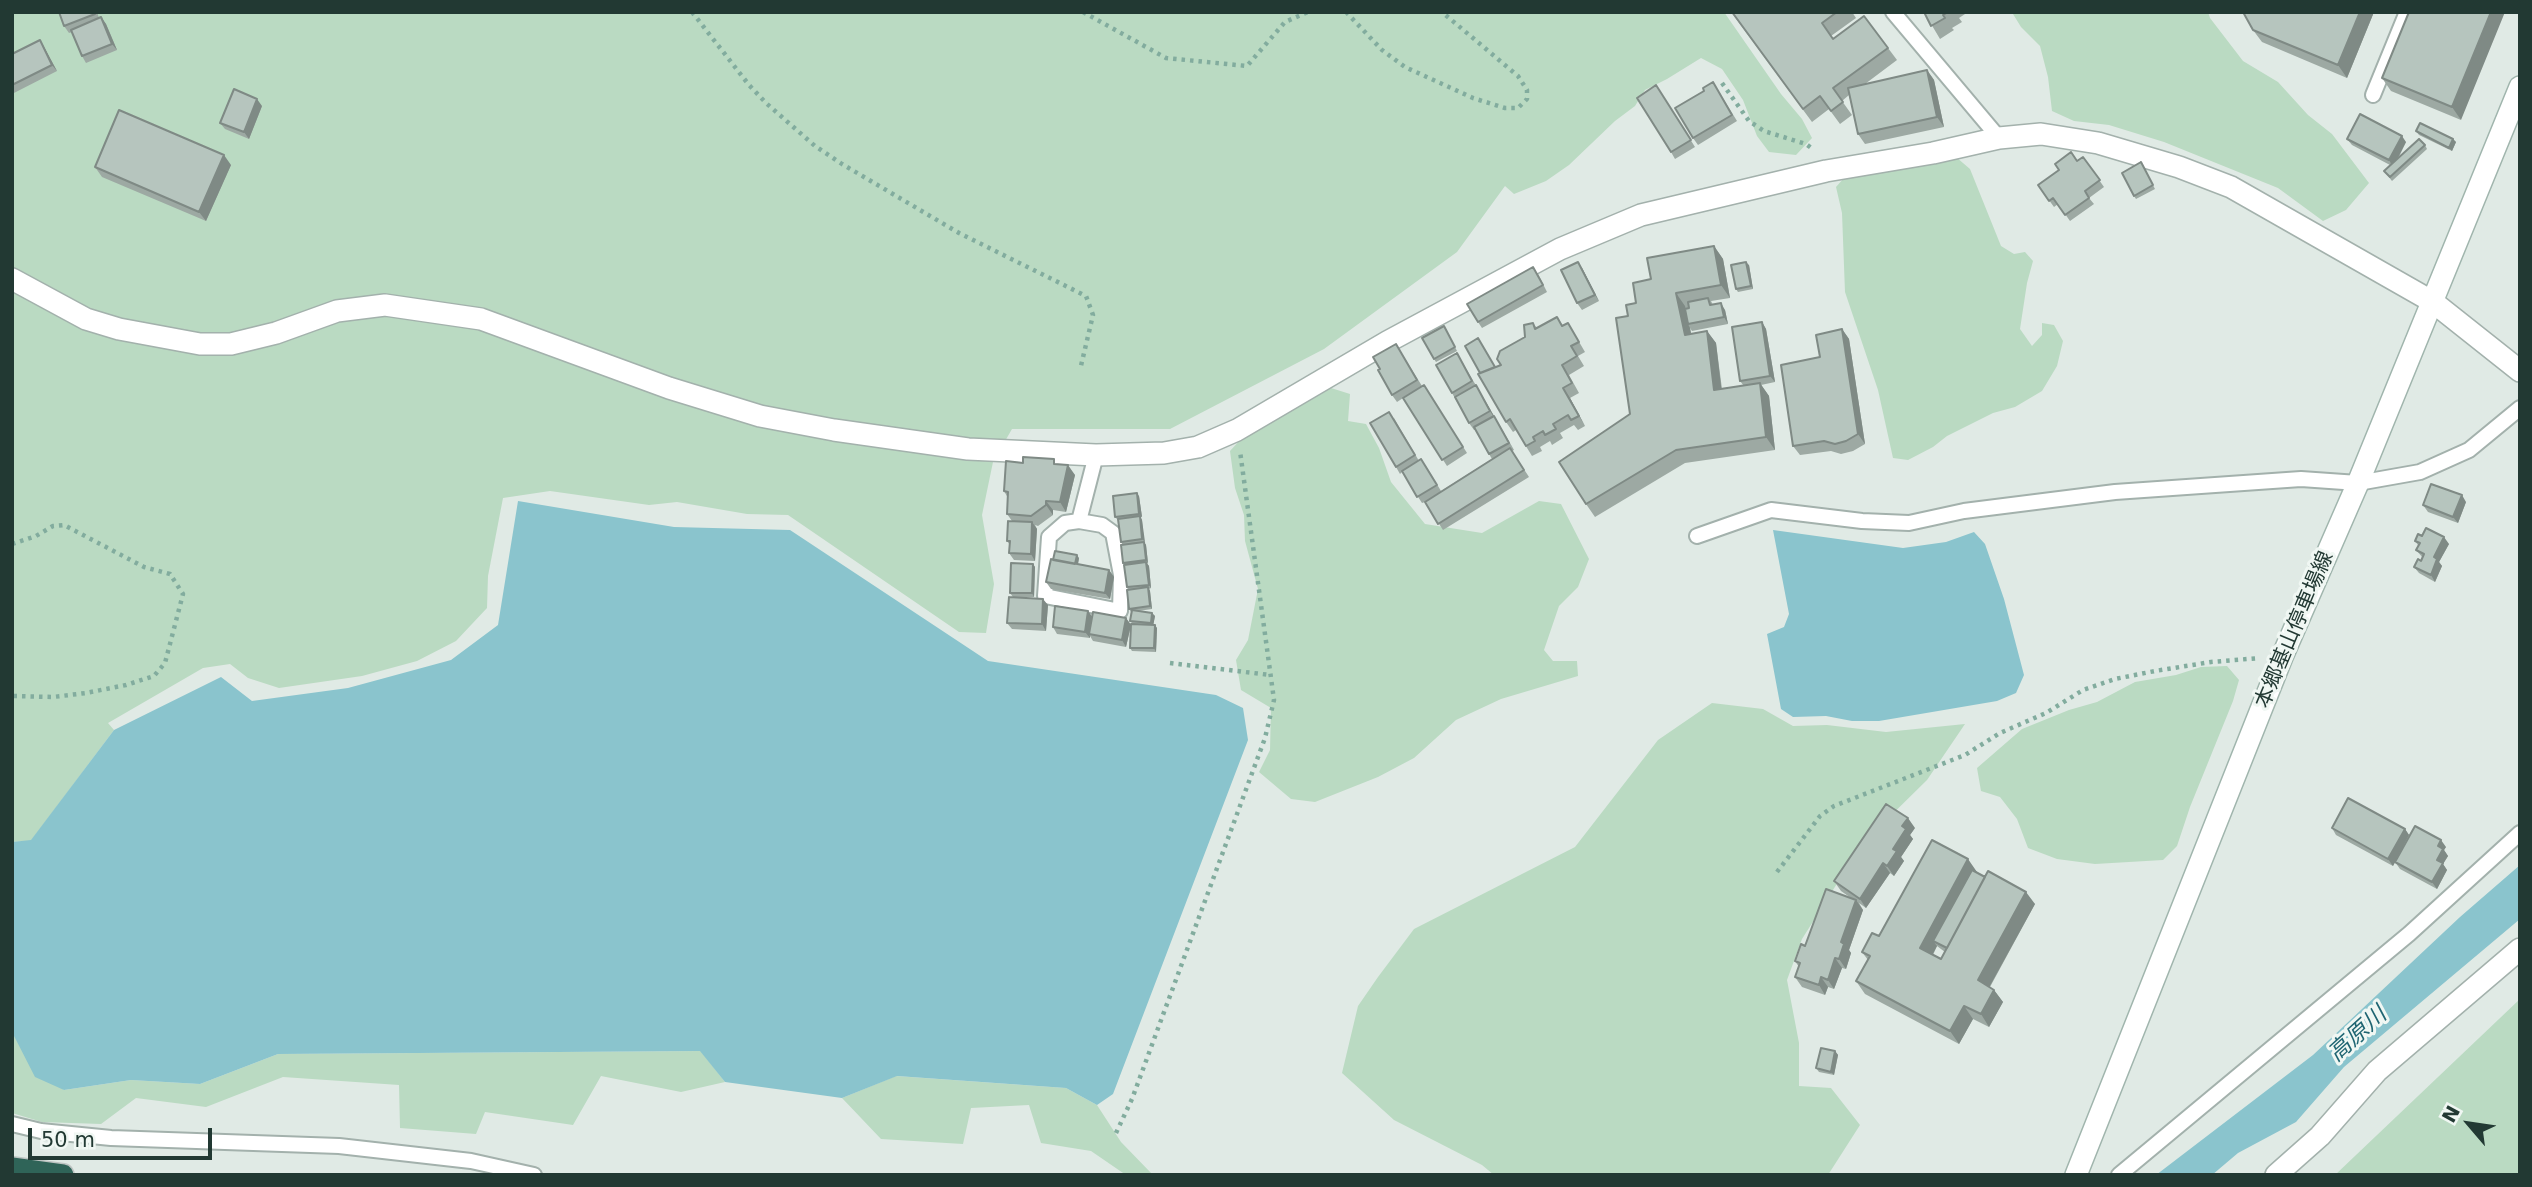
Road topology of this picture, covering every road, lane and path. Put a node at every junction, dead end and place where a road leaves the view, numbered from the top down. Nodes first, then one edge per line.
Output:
1 (692, 12) edge
2 (1083, 12) edge
3 (1308, 12) edge
4 (1346, 12) edge
5 (1442, 12) edge
6 (1893, 12) edge
7 (2407, 12) edge
8 (1722, 83) dead end
9 (2520, 87) edge
10 (2373, 95) dead end
11 (1999, 138) junction
12 (1826, 171) junction
13 (12, 279) edge
14 (2432, 302) junction
15 (1080, 370) dead end
16 (2520, 372) edge
17 (2520, 408) edge
18 (1237, 430) junction
19 (1096, 454) junction
20 (2358, 483) junction
21 (1079, 521) junction
22 (1697, 536) dead end
23 (12, 544) edge
24 (2282, 657) junction
25 (1170, 663) dead end
26 (1270, 675) junction
27 (12, 696) edge
28 (2520, 833) edge
29 (1777, 872) dead end
30 (2520, 949) edge
31 (12, 1124) edge
32 (1116, 1133) dead end
33 (12, 1168) edge
34 (63, 1175) edge
35 (534, 1175) edge
36 (2076, 1175) edge
37 (2119, 1175) edge
38 (2276, 1175) edge

1 - 15 path
2 - 3 path
4 - 5 path
6 - 11 lane
7 - 10 lane
8 - 12 path
9 - 14 street, 本郷基山停車場線
11 - 12 street
11 - 14 street
12 - 18 street
13 - 19 street
14 - 16 street
14 - 20 street, 本郷基山停車場線
17 - 20 lane
18 - 19 street
18 - 26 path
19 - 21 lane
20 - 22 lane
20 - 24 street, 本郷基山停車場線
21 - 21 lane
23 - 27 path
24 - 29 path
24 - 36 street, 本郷基山停車場線
25 - 26 path
26 - 32 path
28 - 37 lane
30 - 38 street
31 - 35 lane
33 - 34 highway

